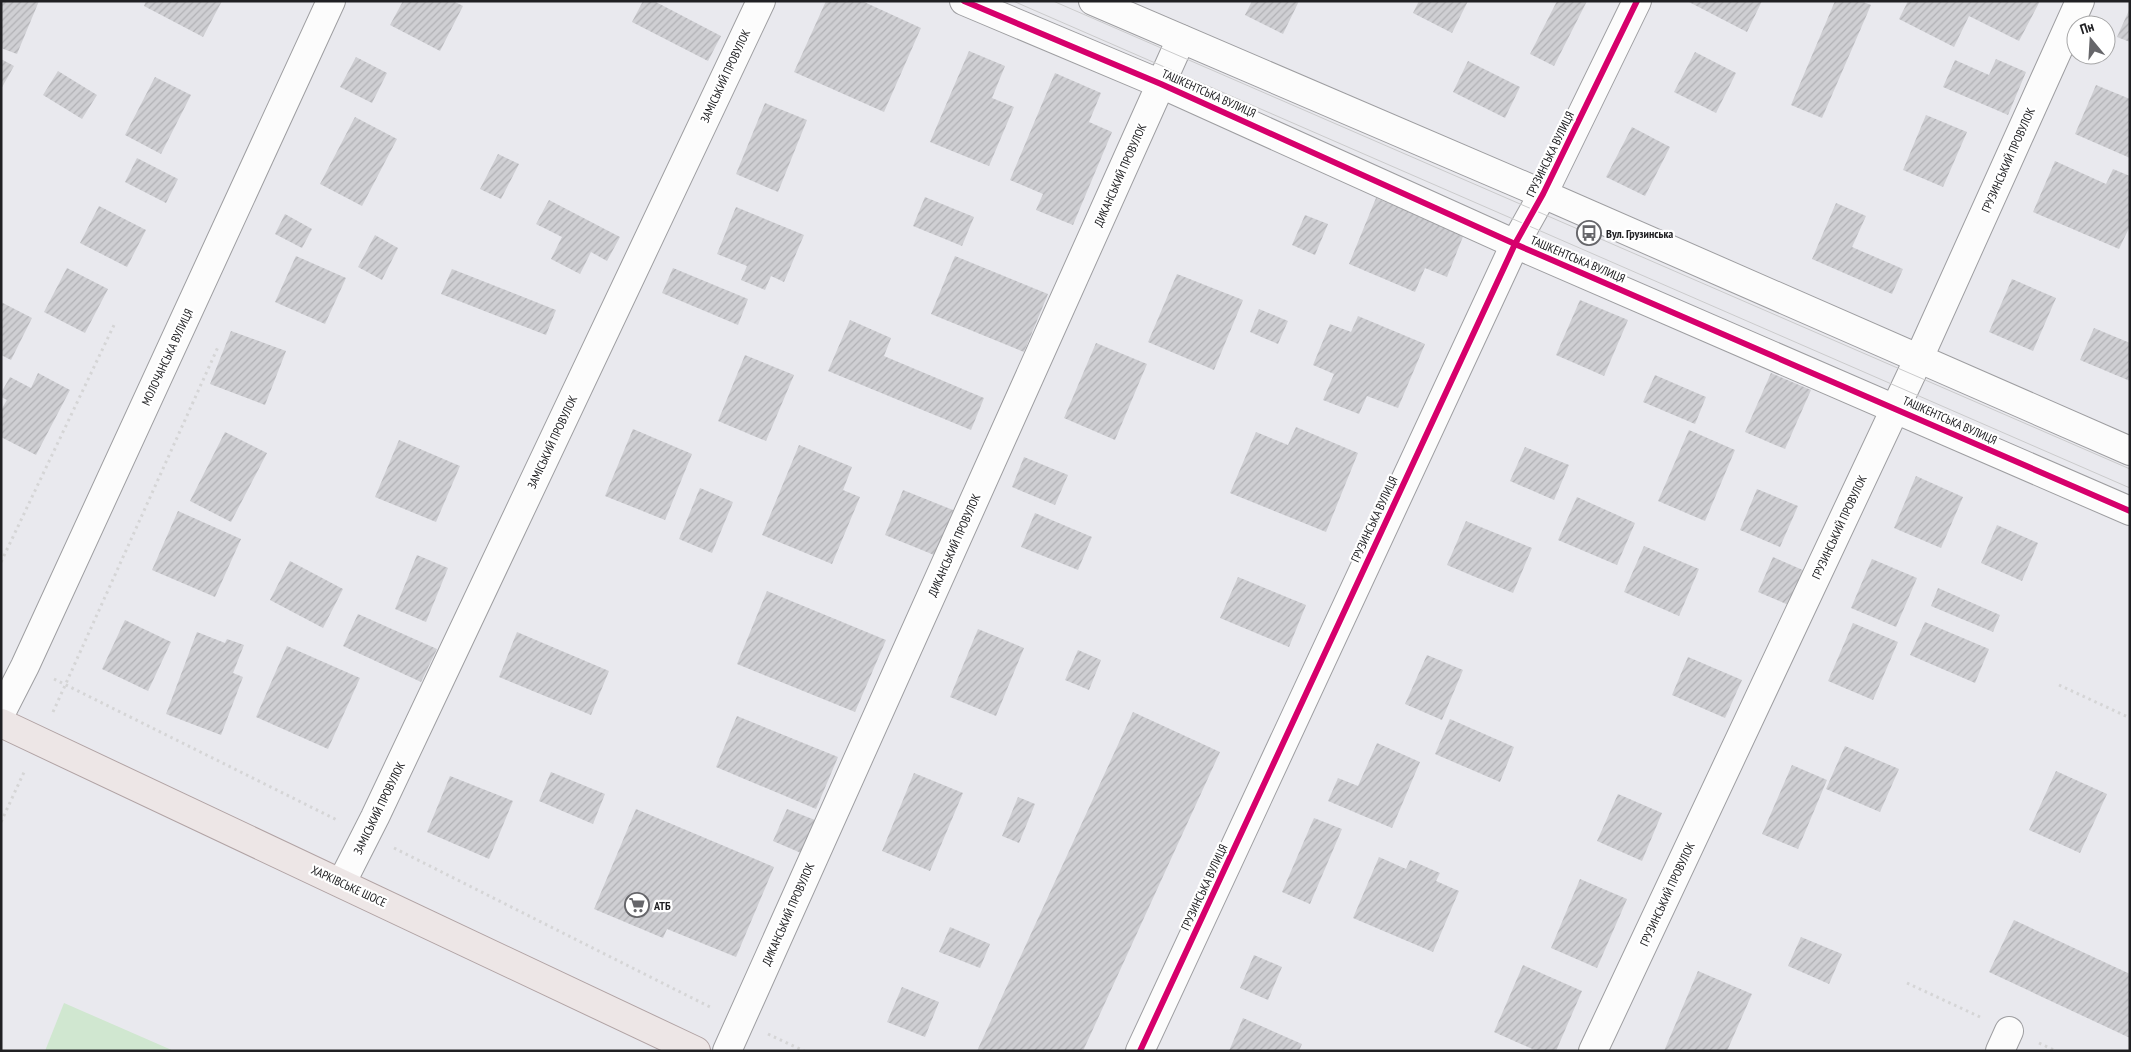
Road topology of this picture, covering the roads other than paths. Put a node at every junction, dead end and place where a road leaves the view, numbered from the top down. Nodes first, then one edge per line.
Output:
1 (330, 1) edge
2 (761, 1) edge
3 (964, 1) edge
4 (1093, 1) edge
5 (1637, 1) edge
6 (2080, 1) edge
7 (1181, 39) junction
8 (1161, 84) junction
9 (1543, 194) junction
10 (1515, 244) junction
11 (1919, 358) junction
12 (1896, 408) junction
13 (2130, 451) edge
14 (2130, 511) edge
15 (1, 712) edge
16 (1, 723) edge
17 (342, 882) junction
18 (696, 1051) edge
19 (727, 1051) edge
20 (1140, 1051) edge
21 (1592, 1051) edge

1 - 15 street, МОЛОЧАНСЬКА ВУЛИЦЯ
2 - 17 street, ЗАМІСЬКИЙ ПРОВУЛОК
3 - 8 street, ТАШКЕНТСЬКА ВУЛИЦЯ
4 - 7 street
5 - 9 street, ГРУЗИНСЬКА ВУЛИЦЯ
6 - 11 street, ГРУЗИНСЬКИЙ ПРОВУЛОК
7 - 8 street, ДИКАНСЬКИЙ ПРОВУЛОК
7 - 9 street
8 - 10 street, ТАШКЕНТСЬКА ВУЛИЦЯ
8 - 19 street, ДИКАНСЬКИЙ ПРОВУЛОК
9 - 10 street, ГРУЗИНСЬКА ВУЛИЦЯ
9 - 11 street
10 - 12 street, ТАШКЕНТСЬКА ВУЛИЦЯ
10 - 20 street, ГРУЗИНСЬКА ВУЛИЦЯ
11 - 12 street, ГРУЗИНСЬКИЙ ПРОВУЛОК
11 - 13 street
12 - 14 street, ТАШКЕНТСЬКА ВУЛИЦЯ
12 - 21 street, ГРУЗИНСЬКИЙ ПРОВУЛОК
16 - 17 main road, ХАРКІВСЬКЕ ШОСЕ
17 - 18 main road, ХАРКІВСЬКЕ ШОСЕ

